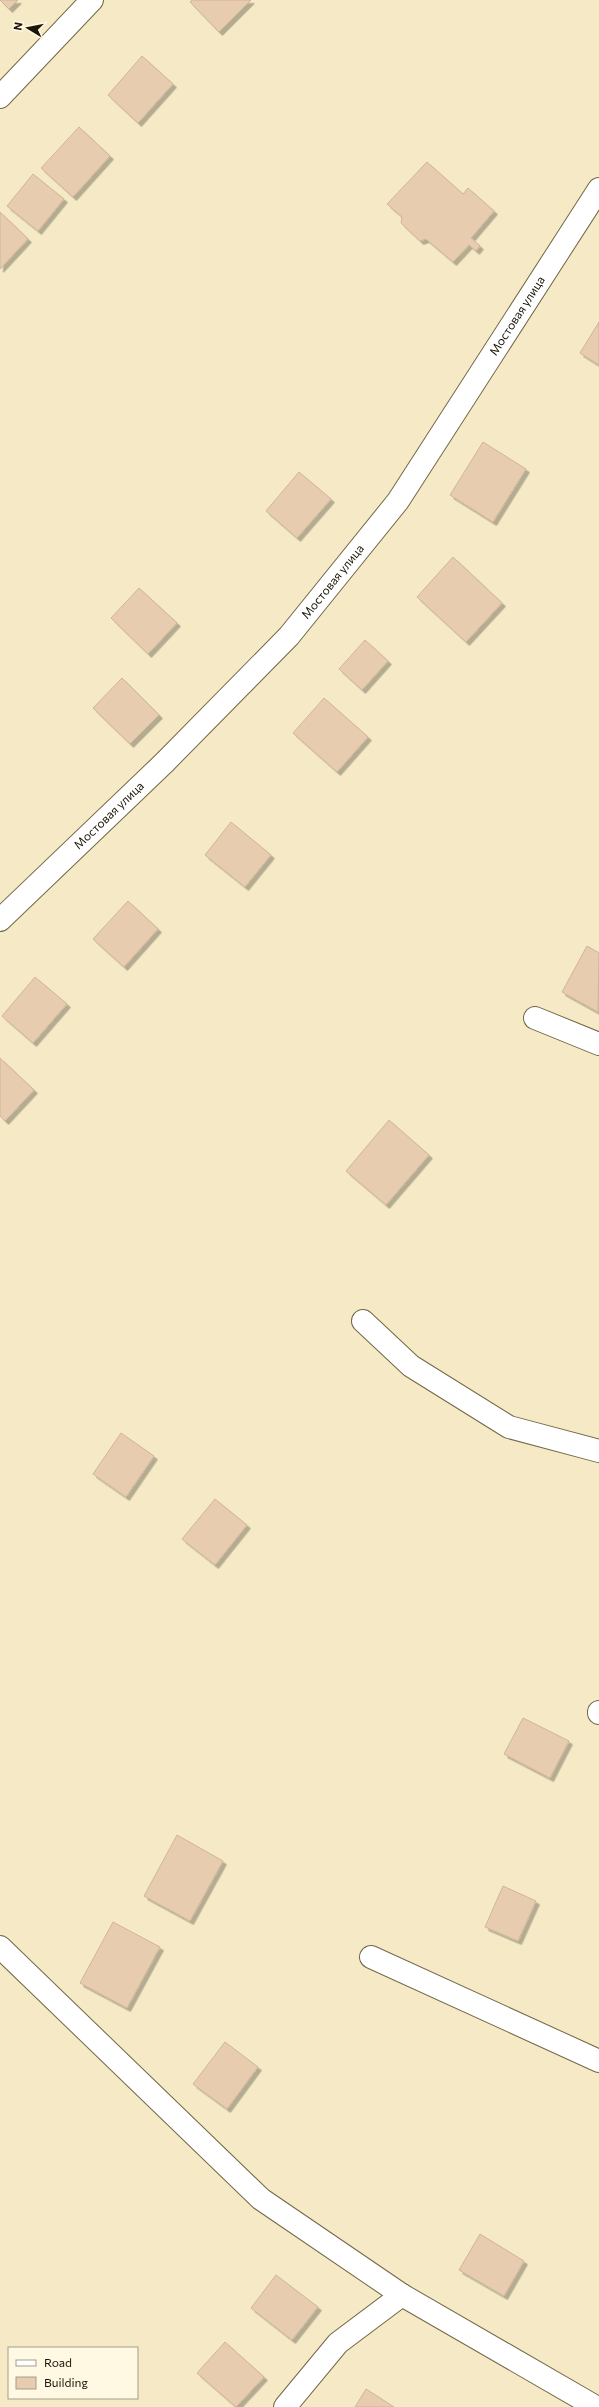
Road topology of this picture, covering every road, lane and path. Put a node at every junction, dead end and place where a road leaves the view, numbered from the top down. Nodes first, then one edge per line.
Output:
1 (92, 0) edge
2 (0, 96) edge
3 (599, 189) edge
4 (0, 920) edge
5 (535, 1018) dead end
6 (599, 1044) edge
7 (363, 1321) dead end
8 (599, 1451) edge
9 (0, 1947) edge
10 (371, 1957) dead end
11 (599, 2061) edge
12 (402, 2295) junction
13 (285, 2407) edge
14 (596, 2407) edge

1 - 2 street
3 - 4 street, Мостовая улица
5 - 6 street
7 - 8 street
9 - 12 street
10 - 11 street
12 - 13 street
12 - 14 street

